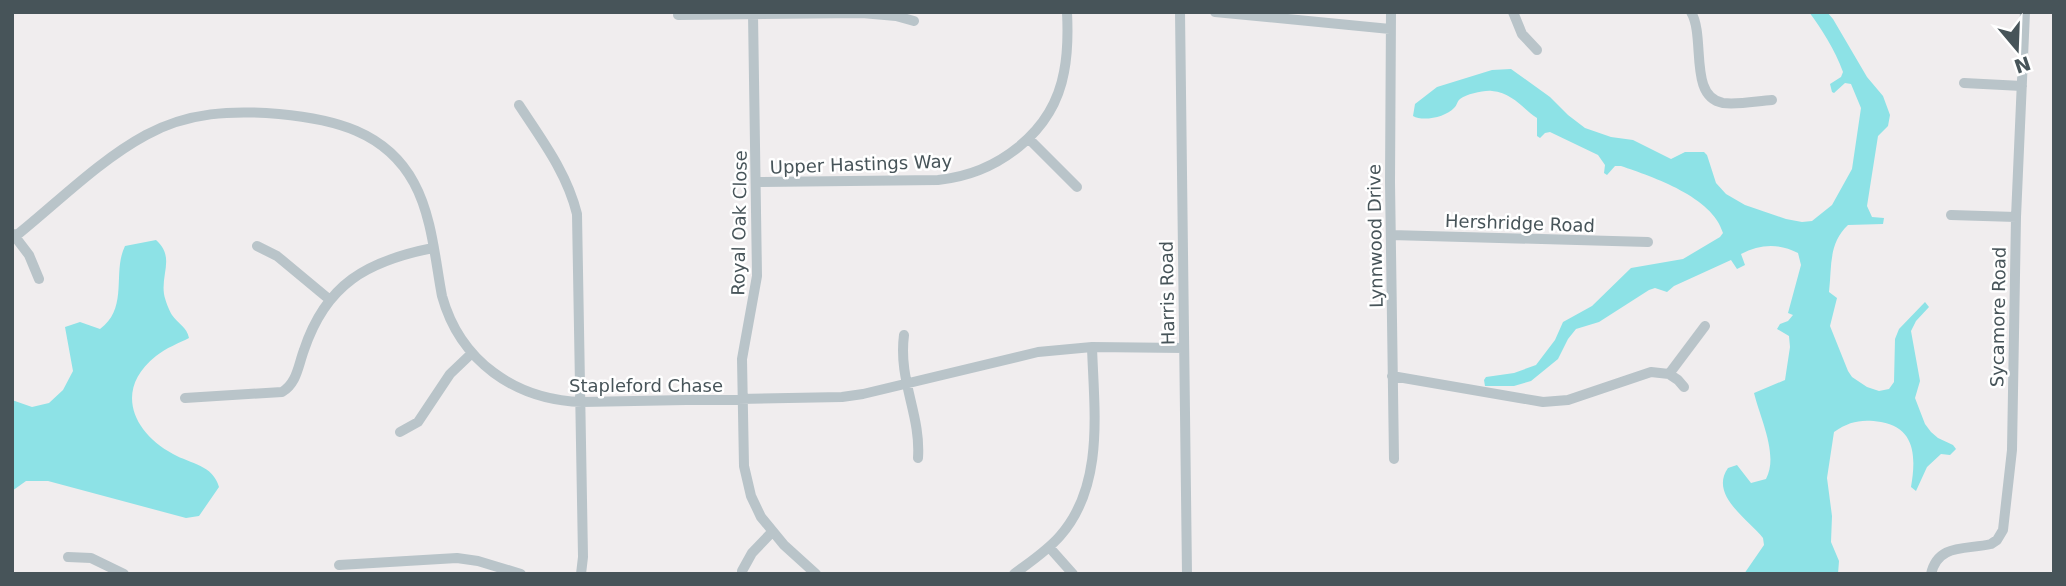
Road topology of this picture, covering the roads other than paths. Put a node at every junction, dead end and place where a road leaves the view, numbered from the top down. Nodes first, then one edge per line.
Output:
1 (1067, 12) edge
2 (1180, 12) edge
3 (1214, 12) edge
4 (1391, 12) edge
5 (1513, 12) edge
6 (1691, 12) edge
7 (2025, 12) edge
8 (753, 14) junction
9 (678, 15) dead end
10 (1315, 17) edge
11 (914, 21) dead end
12 (1390, 29) junction
13 (1537, 50) dead end
14 (1964, 83) dead end
15 (2022, 86) junction
16 (1772, 100) dead end
17 (519, 105) dead end
18 (1028, 139) junction
19 (756, 182) junction
20 (1077, 187) dead end
21 (1951, 215) dead end
22 (2016, 217) junction
23 (1391, 235) junction
24 (13, 237) edge
25 (1648, 242) dead end
26 (257, 246) dead end
27 (433, 248) junction
28 (39, 279) dead end
29 (330, 300) junction
30 (1705, 326) dead end
31 (904, 335) dead end
32 (1092, 347) junction
33 (1184, 348) junction
34 (472, 354) junction
35 (1669, 374) junction
36 (1392, 376) junction
37 (905, 384) junction
38 (1684, 387) dead end
39 (185, 398) dead end
40 (743, 400) junction
41 (582, 402) junction
42 (400, 432) dead end
43 (918, 458) dead end
44 (1394, 459) dead end
45 (772, 532) junction
46 (1049, 547) junction
47 (68, 557) dead end
48 (339, 565) dead end
49 (742, 571) dead end
50 (124, 574) edge
51 (521, 574) edge
52 (581, 574) edge
53 (816, 574) edge
54 (1014, 574) edge
55 (1073, 574) edge
56 (1187, 574) edge
57 (1931, 574) edge

1 - 18 street, Upper Hastings Way
2 - 33 street, Harris Road
3 - 10 street
4 - 12 street, Lynnwood Drive
5 - 13 street
6 - 16 street
7 - 15 street, Sycamore Road
8 - 9 street
8 - 11 street
8 - 19 street, Royal Oak Close
10 - 12 street
12 - 23 street, Lynnwood Drive
14 - 15 street
15 - 22 street, Sycamore Road
17 - 41 street
18 - 19 street, Upper Hastings Way
18 - 20 street
19 - 40 street, Royal Oak Close
21 - 22 street
22 - 57 street, Sycamore Road
23 - 25 street, Hershridge Road
23 - 36 street, Lynnwood Drive
24 - 27 street, Stapleford Chase
24 - 28 street
26 - 29 street
27 - 29 street
27 - 34 street, Stapleford Chase
29 - 39 street
30 - 35 street
31 - 37 street
32 - 33 street, Stapleford Chase
32 - 37 street, Stapleford Chase
32 - 46 street
33 - 56 street, Harris Road
34 - 41 street, Stapleford Chase
34 - 42 street
35 - 36 street
35 - 38 street
36 - 44 street, Lynnwood Drive
37 - 40 street, Stapleford Chase
37 - 43 street
40 - 41 street, Stapleford Chase
40 - 45 street, Royal Oak Close
41 - 52 street
45 - 49 street
45 - 53 street, Royal Oak Close
46 - 54 street
46 - 55 street
47 - 50 street
48 - 51 street

